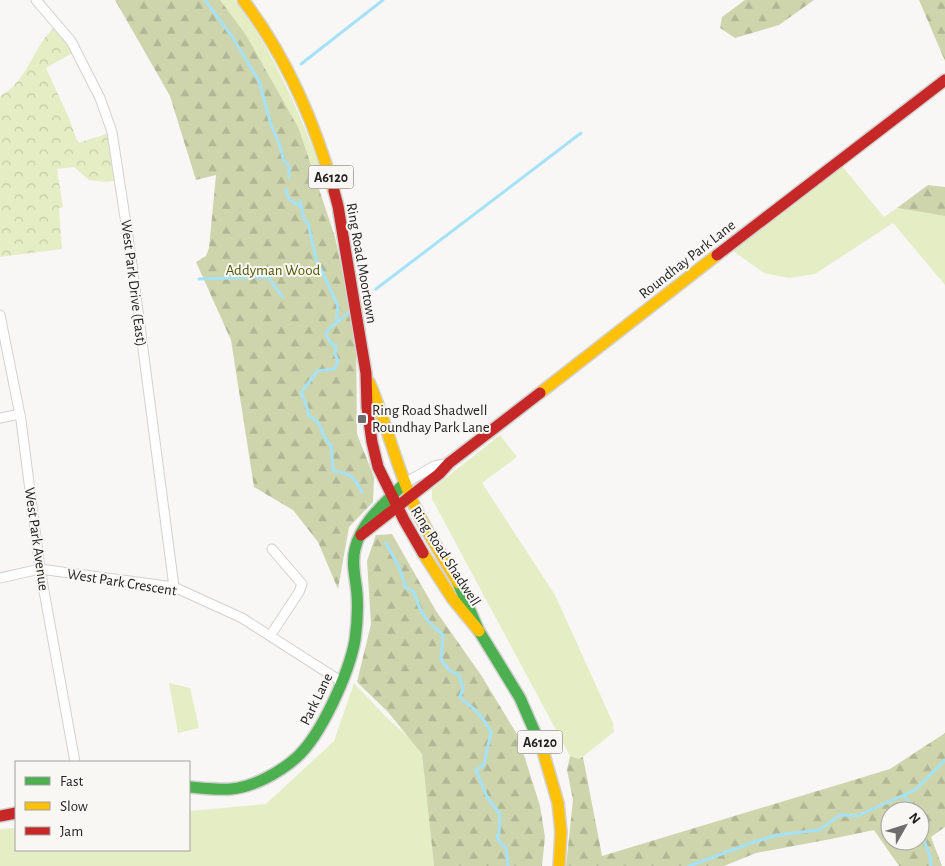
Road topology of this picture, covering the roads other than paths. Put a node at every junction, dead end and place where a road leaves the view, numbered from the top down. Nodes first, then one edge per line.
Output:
1 (36, 0) edge
2 (243, 0) edge
3 (945, 80) edge
4 (0, 315) edge
5 (366, 373) junction
6 (20, 414) junction
7 (0, 418) edge
8 (448, 463) junction
9 (405, 483) junction
10 (410, 496) junction
11 (394, 501) junction
12 (272, 549) dead end
13 (40, 569) junction
14 (0, 578) edge
15 (174, 587) junction
16 (479, 631) junction
17 (270, 636) junction
18 (342, 682) junction
19 (75, 761) edge
20 (190, 787) edge
21 (15, 813) edge
22 (0, 816) edge
23 (559, 866) edge

1 - 15 street, West Park Drive (East)
2 - 5 main road, Ring Road Moortown / A6120
3 - 8 main road, Roundhay Park Lane
4 - 6 street, West Park Avenue
5 - 9 main road, Ring Road Moortown / A6120
5 - 11 main road, Ring Road Moortown / A6120
6 - 7 street
6 - 13 street, West Park Avenue
8 - 9 street, Roundhay Park Lane
8 - 10 main road, Roundhay Park Lane
9 - 10 main road, Ring Road Moortown / A6120
9 - 11 main road
10 - 11 main road, Roundhay Park Lane
10 - 16 main road, Ring Road Shadwell / A6120
11 - 16 main road, Ring Road Shadwell / A6120
11 - 18 main road, Park Lane
12 - 17 street
13 - 14 street, West Park Crescent
13 - 15 street, West Park Crescent
13 - 19 street, West Park Avenue
15 - 17 street, West Park Crescent
16 - 23 main road, Ring Road Shadwell / A6120
17 - 18 street, West Park Crescent
18 - 20 main road, Park Lane
21 - 22 main road

